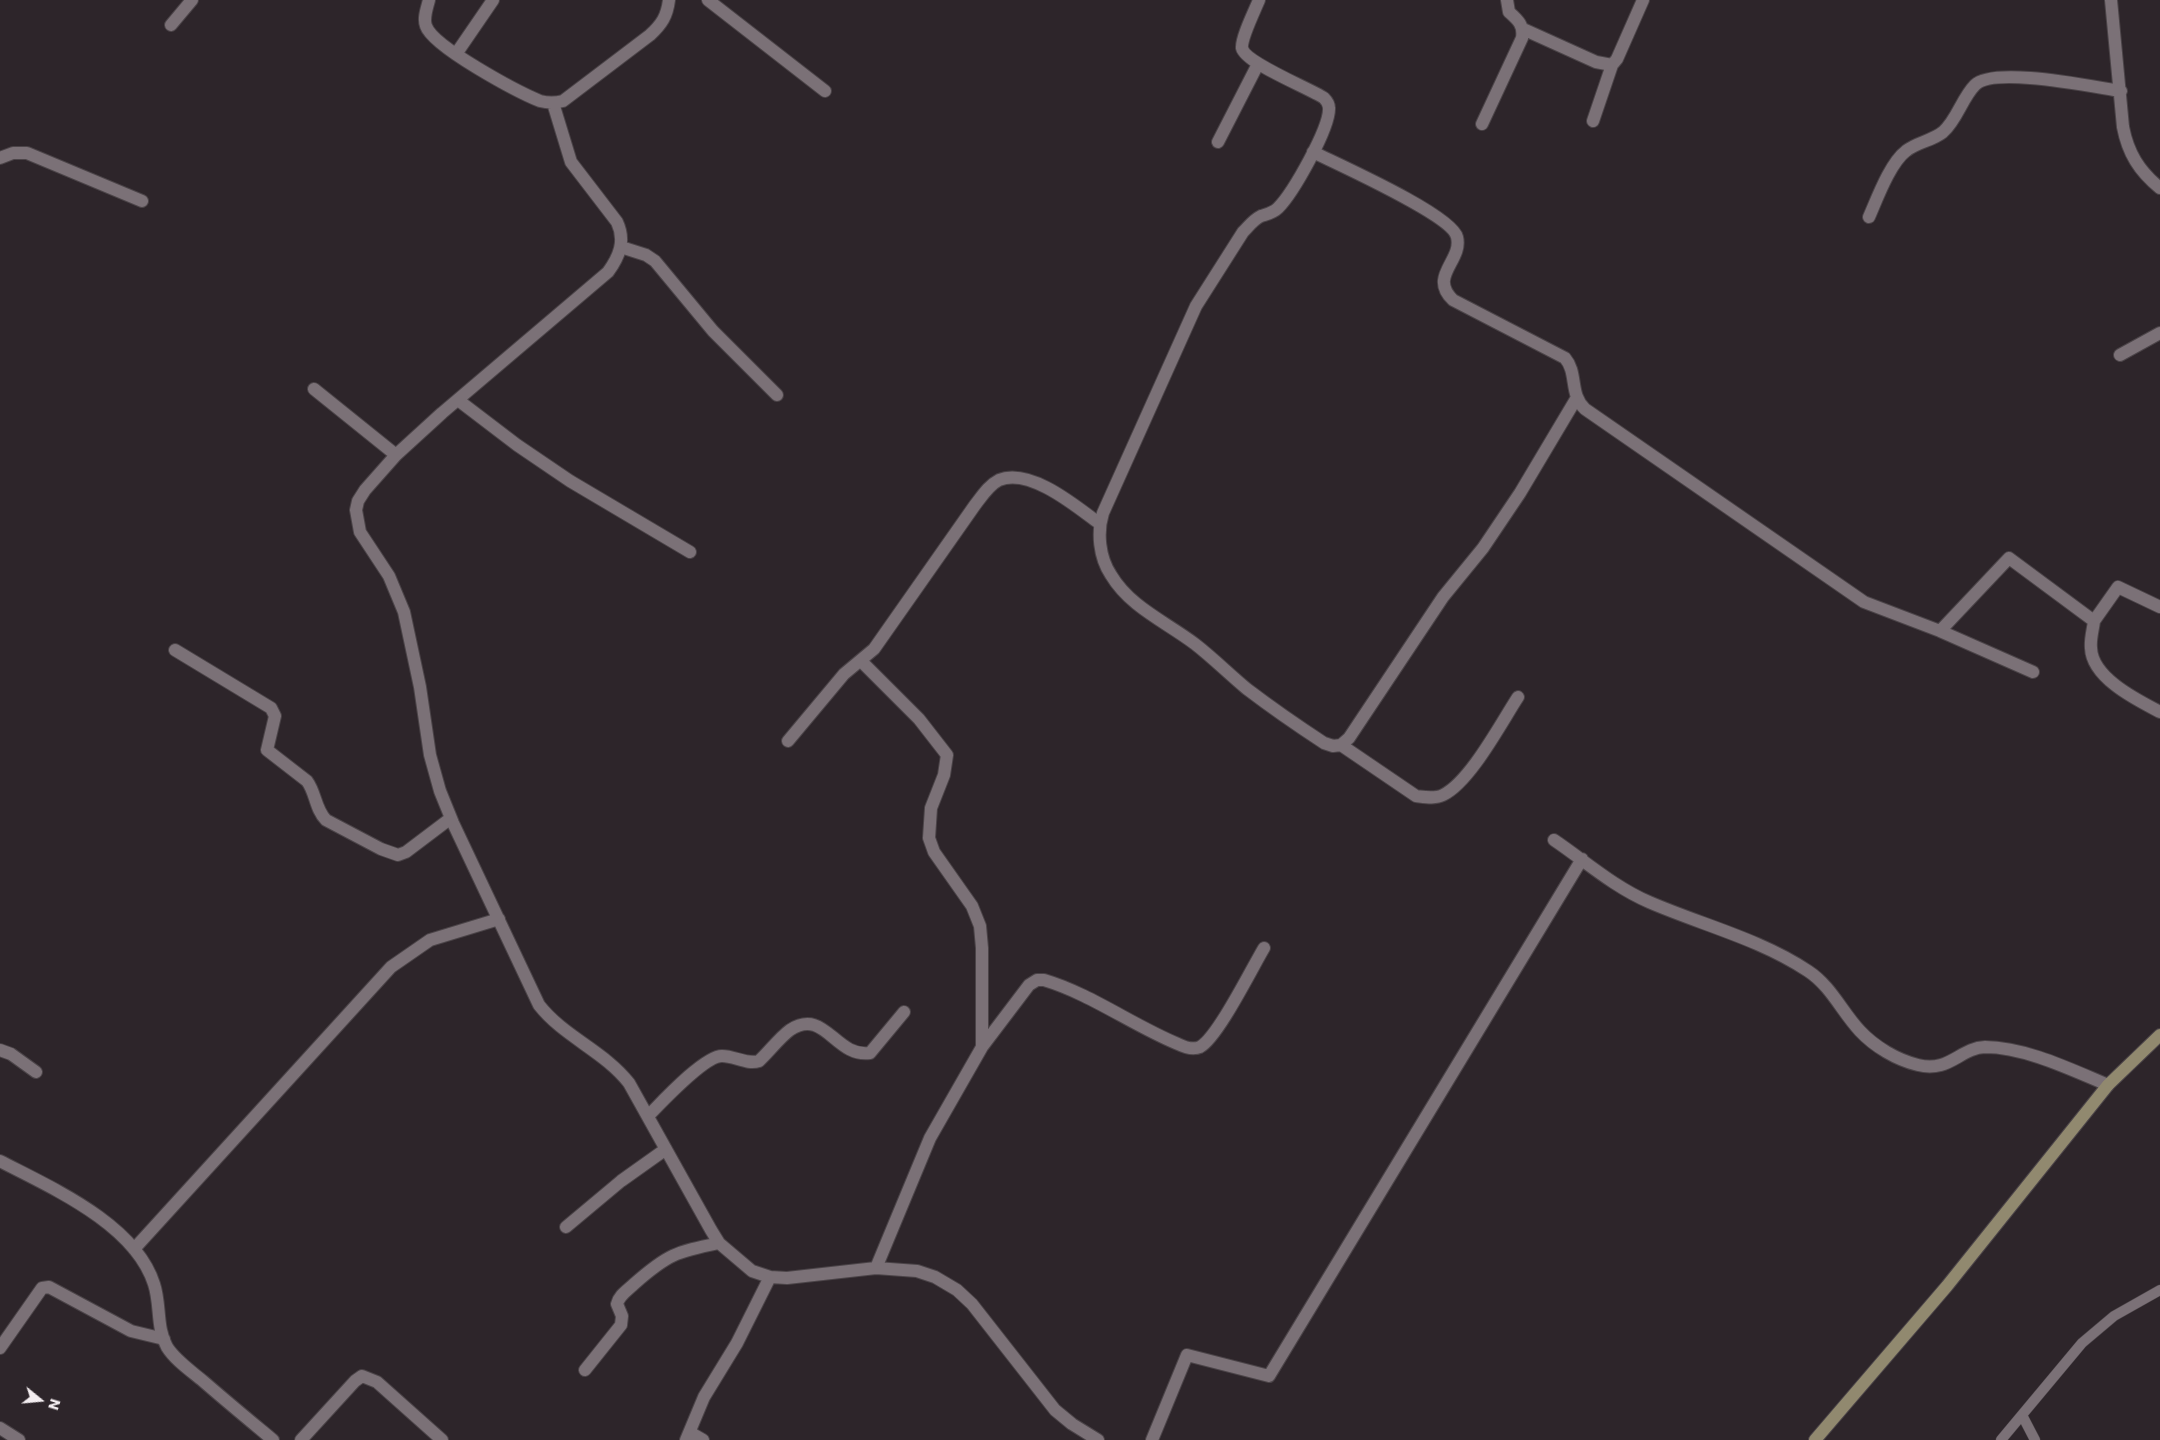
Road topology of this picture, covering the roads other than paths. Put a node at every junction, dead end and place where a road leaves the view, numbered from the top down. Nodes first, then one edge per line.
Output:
1 (192, 0) edge
2 (429, 0) edge
3 (493, 0) edge
4 (669, 0) edge
5 (708, 0) edge
6 (1259, 0) edge
7 (1507, 0) edge
8 (1643, 0) edge
9 (2111, 0) edge
10 (171, 25) dead end
11 (1523, 29) junction
12 (456, 54) junction
13 (1258, 64) junction
14 (1612, 65) junction
15 (825, 91) dead end
16 (2121, 91) junction
17 (553, 103) junction
18 (1593, 121) dead end
19 (1482, 124) dead end
20 (1218, 142) dead end
21 (1313, 152) junction
22 (0, 158) edge
23 (2160, 188) edge
24 (142, 201) dead end
25 (1868, 217) dead end
26 (621, 247) junction
27 (2160, 333) edge
28 (2120, 355) dead end
29 (314, 389) dead end
30 (777, 395) dead end
31 (1576, 399) junction
32 (458, 400) junction
33 (396, 455) junction
34 (1100, 524) junction
35 (690, 552) dead end
36 (2160, 607) edge
37 (2094, 621) junction
38 (1940, 631) junction
39 (175, 650) dead end
40 (862, 660) junction
41 (2033, 672) dead end
42 (1518, 697) dead end
43 (2160, 712) edge
44 (788, 741) dead end
45 (1341, 745) junction
46 (450, 818) junction
47 (1554, 840) dead end
48 (1582, 859) junction
49 (499, 919) junction
50 (1264, 948) dead end
51 (904, 1012) dead end
52 (2160, 1035) edge
53 (982, 1047) junction
54 (0, 1050) edge
55 (36, 1072) dead end
56 (2108, 1085) junction
57 (648, 1116) junction
58 (666, 1149) junction
59 (0, 1161) edge
60 (566, 1227) dead end
61 (719, 1243) junction
62 (134, 1249) junction
63 (876, 1268) junction
64 (770, 1277) junction
65 (2160, 1290) edge
66 (164, 1340) junction
67 (0, 1348) edge
68 (586, 1370) dead end
69 (2022, 1414) junction
70 (0, 1428) edge
71 (689, 1436) edge
72 (19, 1440) edge
73 (273, 1440) edge
74 (301, 1440) edge
75 (442, 1440) edge
76 (703, 1440) edge
77 (1098, 1440) edge
78 (1152, 1440) edge
79 (1815, 1440) edge
80 (2001, 1440) edge
81 (2035, 1440) edge

1 - 10 street
2 - 12 street
3 - 12 street
4 - 17 street
5 - 15 street
6 - 13 street
7 - 11 street
8 - 14 street
9 - 16 street
11 - 14 street
11 - 19 street
12 - 17 street
13 - 20 street
13 - 21 street
14 - 18 street
16 - 23 street
16 - 25 street
17 - 26 street
21 - 31 street
21 - 34 street
22 - 24 street
26 - 30 street
26 - 32 street
27 - 28 street
29 - 33 street
31 - 38 street
31 - 45 street
32 - 33 street
32 - 35 street
33 - 46 street
34 - 40 street
34 - 45 street
36 - 37 street
37 - 38 street
37 - 43 street
38 - 41 street
39 - 46 street
40 - 44 street
40 - 53 street
42 - 45 street
46 - 49 street
47 - 48 street
48 - 56 street
48 - 78 street
49 - 57 street
49 - 62 street
50 - 53 street
51 - 57 street
52 - 56 street
53 - 63 street
54 - 55 street
56 - 79 street
57 - 58 street
58 - 60 street
58 - 61 street
59 - 62 street
61 - 64 street
61 - 68 street
62 - 66 street
63 - 64 street
63 - 77 street
64 - 71 street
65 - 69 lane
66 - 67 street
66 - 73 street
69 - 80 lane
69 - 81 lane
70 - 72 street
71 - 76 street
74 - 75 street

